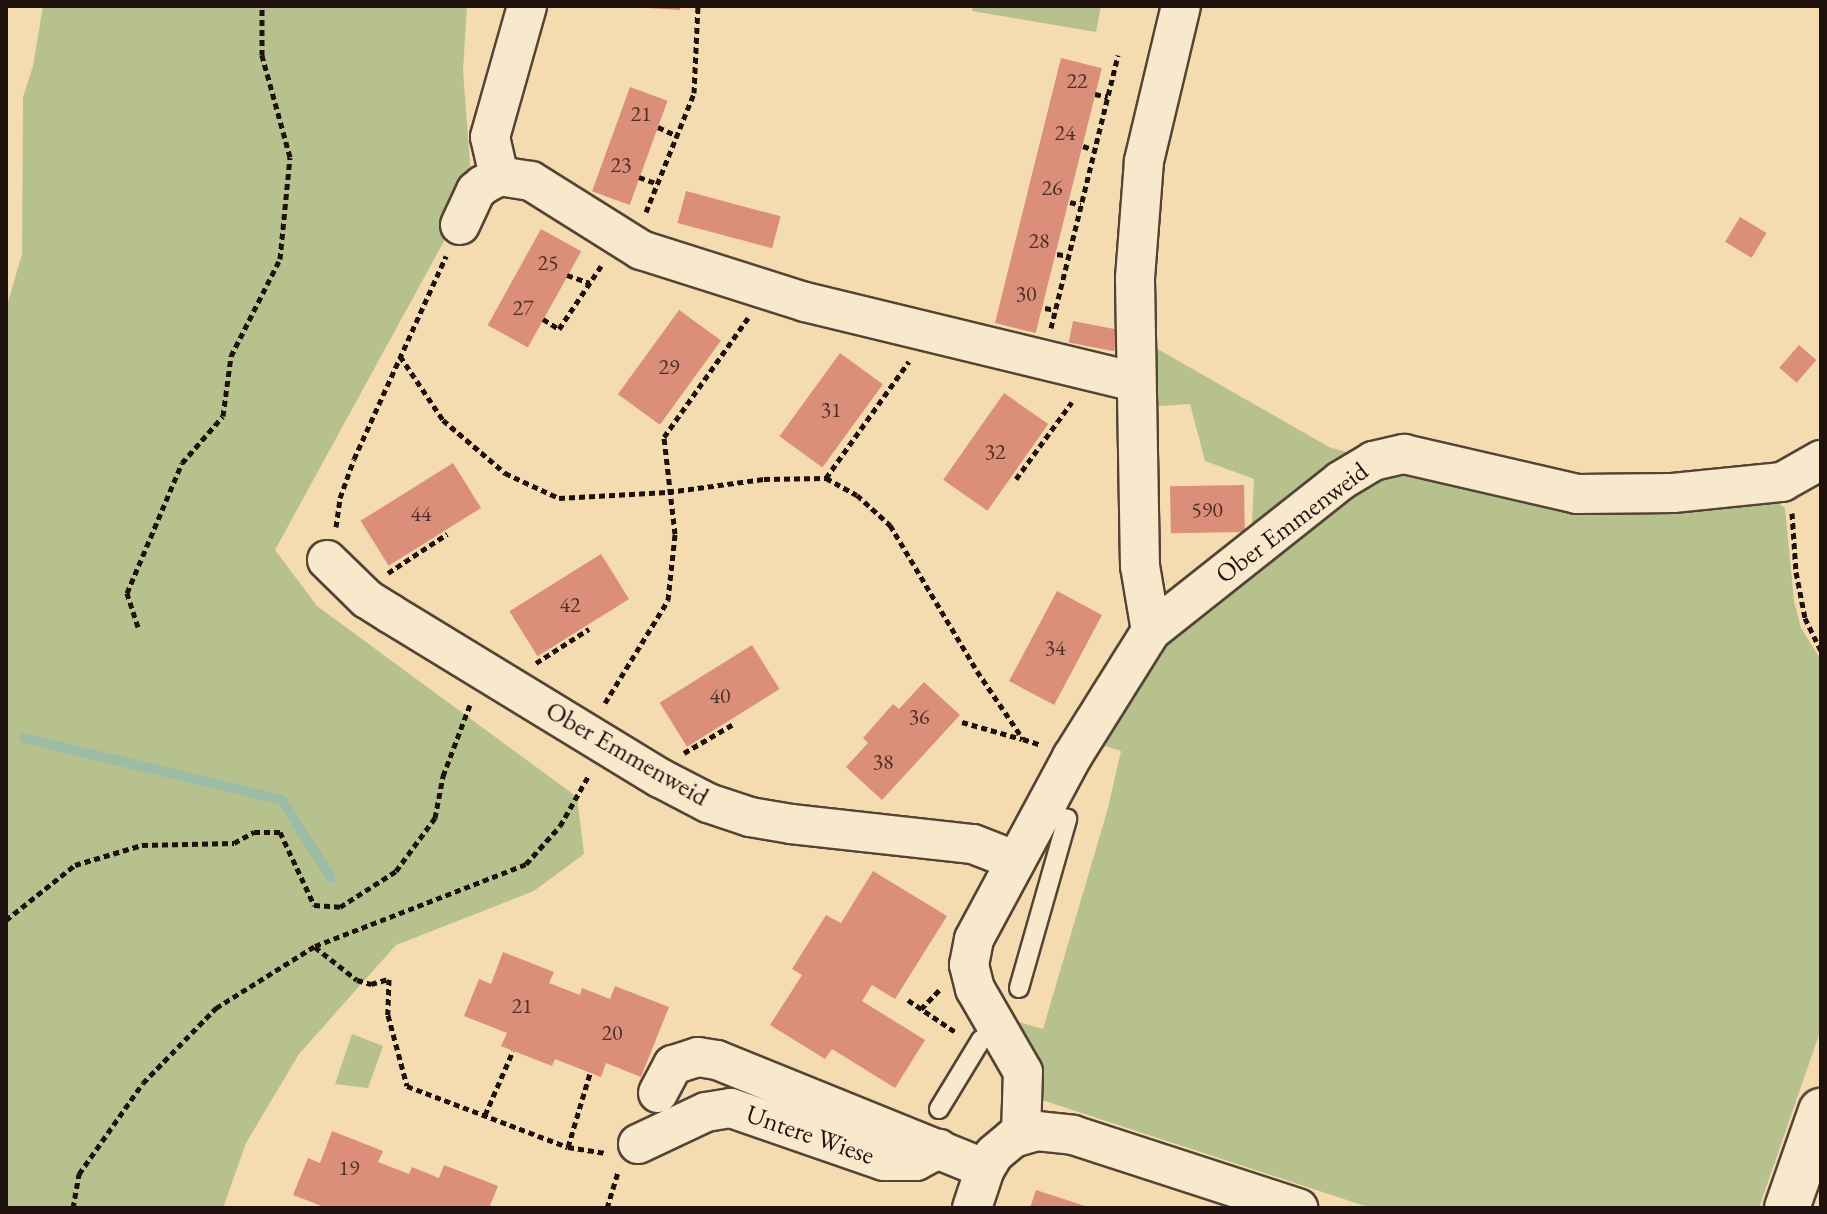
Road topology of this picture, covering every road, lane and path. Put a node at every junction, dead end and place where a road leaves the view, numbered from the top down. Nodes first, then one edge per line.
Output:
1 (262, 6) edge
2 (527, 6) edge
3 (698, 6) edge
4 (1181, 6) edge
5 (1118, 55) dead end
6 (1095, 94) dead end
7 (1108, 97) junction
8 (658, 127) dead end
9 (677, 136) junction
10 (1083, 146) dead end
11 (1095, 150) junction
12 (499, 176) junction
13 (639, 177) dead end
14 (658, 184) junction
15 (1070, 202) dead end
16 (1081, 205) junction
17 (460, 225) joint
18 (626, 242) junction
19 (1057, 254) dead end
20 (1069, 256) junction
21 (567, 275) dead end
22 (590, 283) junction
23 (1045, 308) dead end
24 (1055, 310) junction
25 (752, 313) dead end
26 (543, 319) dead end
27 (400, 356) junction
28 (912, 356) dead end
29 (1044, 360) junction
30 (1094, 372) junction
31 (1135, 382) junction
32 (1821, 460) edge
33 (826, 478) junction
34 (1016, 479) dead end
35 (1782, 482) junction
36 (668, 492) junction
37 (447, 534) dead end
38 (332, 548) joint
39 (363, 596) junction
40 (138, 627) dead end
41 (589, 629) dead end
42 (1151, 631) junction
43 (1821, 651) edge
44 (497, 678) junction
45 (602, 708) dead end
46 (962, 722) dead end
47 (735, 723) dead end
48 (1023, 739) junction
49 (606, 745) junction
50 (1072, 757) junction
51 (660, 778) junction
52 (1040, 812) junction
53 (1014, 860) junction
54 (6, 920) edge
55 (315, 946) junction
56 (1019, 988) dead end
57 (908, 1000) dead end
58 (988, 1037) junction
59 (513, 1051) dead end
60 (590, 1073) dead end
61 (658, 1093) dead end
62 (939, 1109) dead end
63 (1821, 1111) edge
64 (485, 1115) junction
65 (1021, 1134) junction
66 (568, 1147) junction
67 (623, 1149) joint
68 (939, 1149) junction
69 (985, 1169) junction
70 (73, 1208) edge
71 (972, 1208) edge
72 (1298, 1208) edge
73 (1787, 1208) edge

1 - 40 path
2 - 12 street
3 - 9 path
4 - 31 street
5 - 7 path
6 - 7 path
7 - 11 path
8 - 9 path
9 - 14 path
10 - 11 path
11 - 16 path
12 - 17 street
12 - 18 street
13 - 14 path
14 - 18 path
15 - 16 path
16 - 20 path
17 - 27 path
18 - 22 path
18 - 29 street
19 - 20 path
20 - 24 path
21 - 22 path
22 - 26 path
23 - 24 path
24 - 29 path
25 - 36 path
27 - 36 path
27 - 38 path
28 - 33 path
29 - 30 street
30 - 31 street
30 - 34 path
31 - 42 street
32 - 35 street, Ober Emmenweid
33 - 36 path
33 - 48 path
35 - 42 street, Ober Emmenweid
35 - 43 path
36 - 45 path
37 - 39 path
38 - 39 street, Ober Emmenweid
39 - 44 street, Ober Emmenweid
41 - 44 path
42 - 50 street, Ober Emmenweid
44 - 49 street, Ober Emmenweid
44 - 54 path
46 - 48 path
47 - 51 path
48 - 50 path
49 - 51 street, Ober Emmenweid
49 - 55 path
50 - 52 street, Ober Emmenweid
51 - 53 street, Ober Emmenweid
52 - 53 street, Ober Emmenweid
52 - 56 lane
53 - 58 street, Ober Emmenweid
55 - 64 path
55 - 70 path
57 - 58 path
58 - 62 lane
58 - 65 street, Ober Emmenweid
59 - 64 path
60 - 66 path
61 - 68 street, Untere Wiese
63 - 73 street
64 - 66 path
65 - 69 street
65 - 72 street
66 - 67 path
67 - 68 street, Untere Wiese
68 - 69 street, Untere Wiese
69 - 71 street

